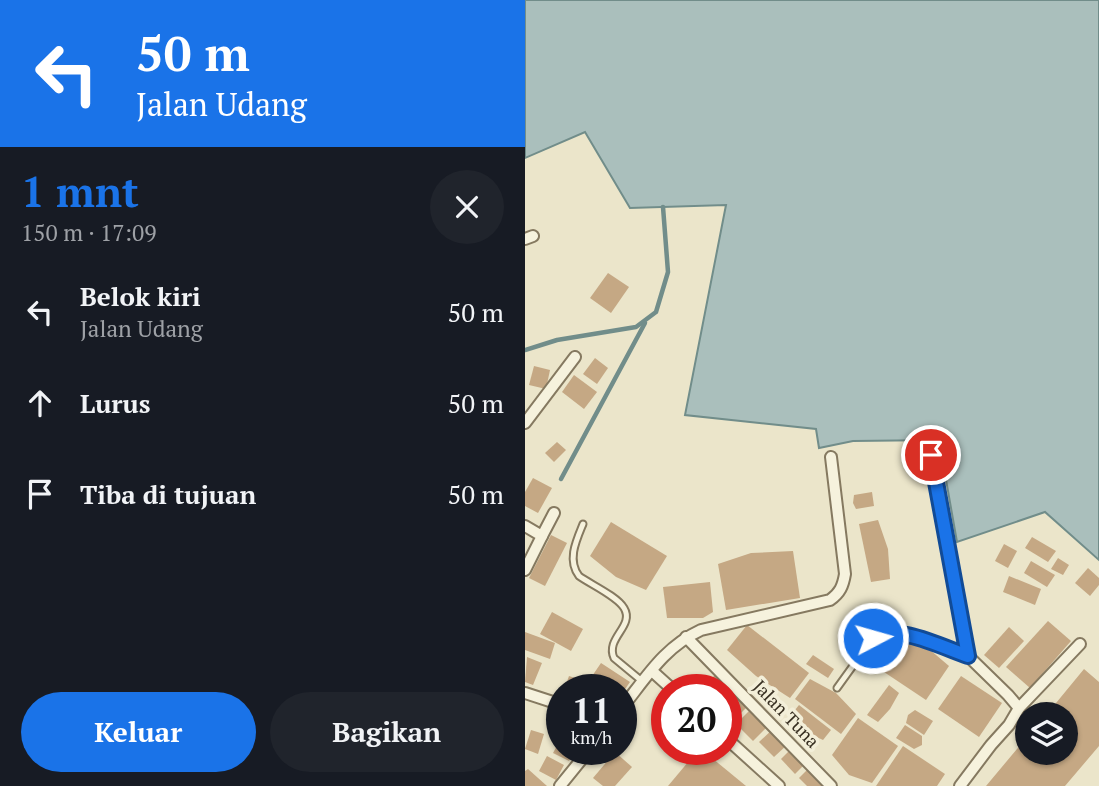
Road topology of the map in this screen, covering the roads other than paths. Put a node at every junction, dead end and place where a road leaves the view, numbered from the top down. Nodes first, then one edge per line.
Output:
1 (575, 357) dead end
2 (525, 423) edge
3 (931, 455) dead end
4 (831, 457) dead end
5 (554, 513) dead end
6 (583, 524) dead end
7 (525, 526) edge
8 (542, 536) junction
9 (525, 570) edge
10 (686, 637) junction
11 (1080, 644) dead end
12 (968, 656) junction
13 (652, 671) junction
14 (655, 674) edge
15 (643, 682) junction
16 (837, 688) dead end
17 (637, 689) edge
18 (525, 693) edge
19 (546, 700) edge
20 (1026, 702) edge
21 (1015, 704) edge
22 (1015, 715) edge
23 (742, 752) edge
24 (577, 765) edge
25 (561, 786) edge
26 (779, 786) edge
27 (831, 786) edge
28 (960, 786) edge

1 - 2 street
3 - 12 street
4 - 10 street
5 - 8 street
6 - 15 lane
7 - 8 street
8 - 9 street
10 - 13 street
10 - 27 street, Jalan Tuna
11 - 20 street
12 - 16 lane
12 - 21 street
13 - 14 street
13 - 15 street
15 - 17 street
18 - 19 street
22 - 28 street
23 - 26 street
24 - 25 street

